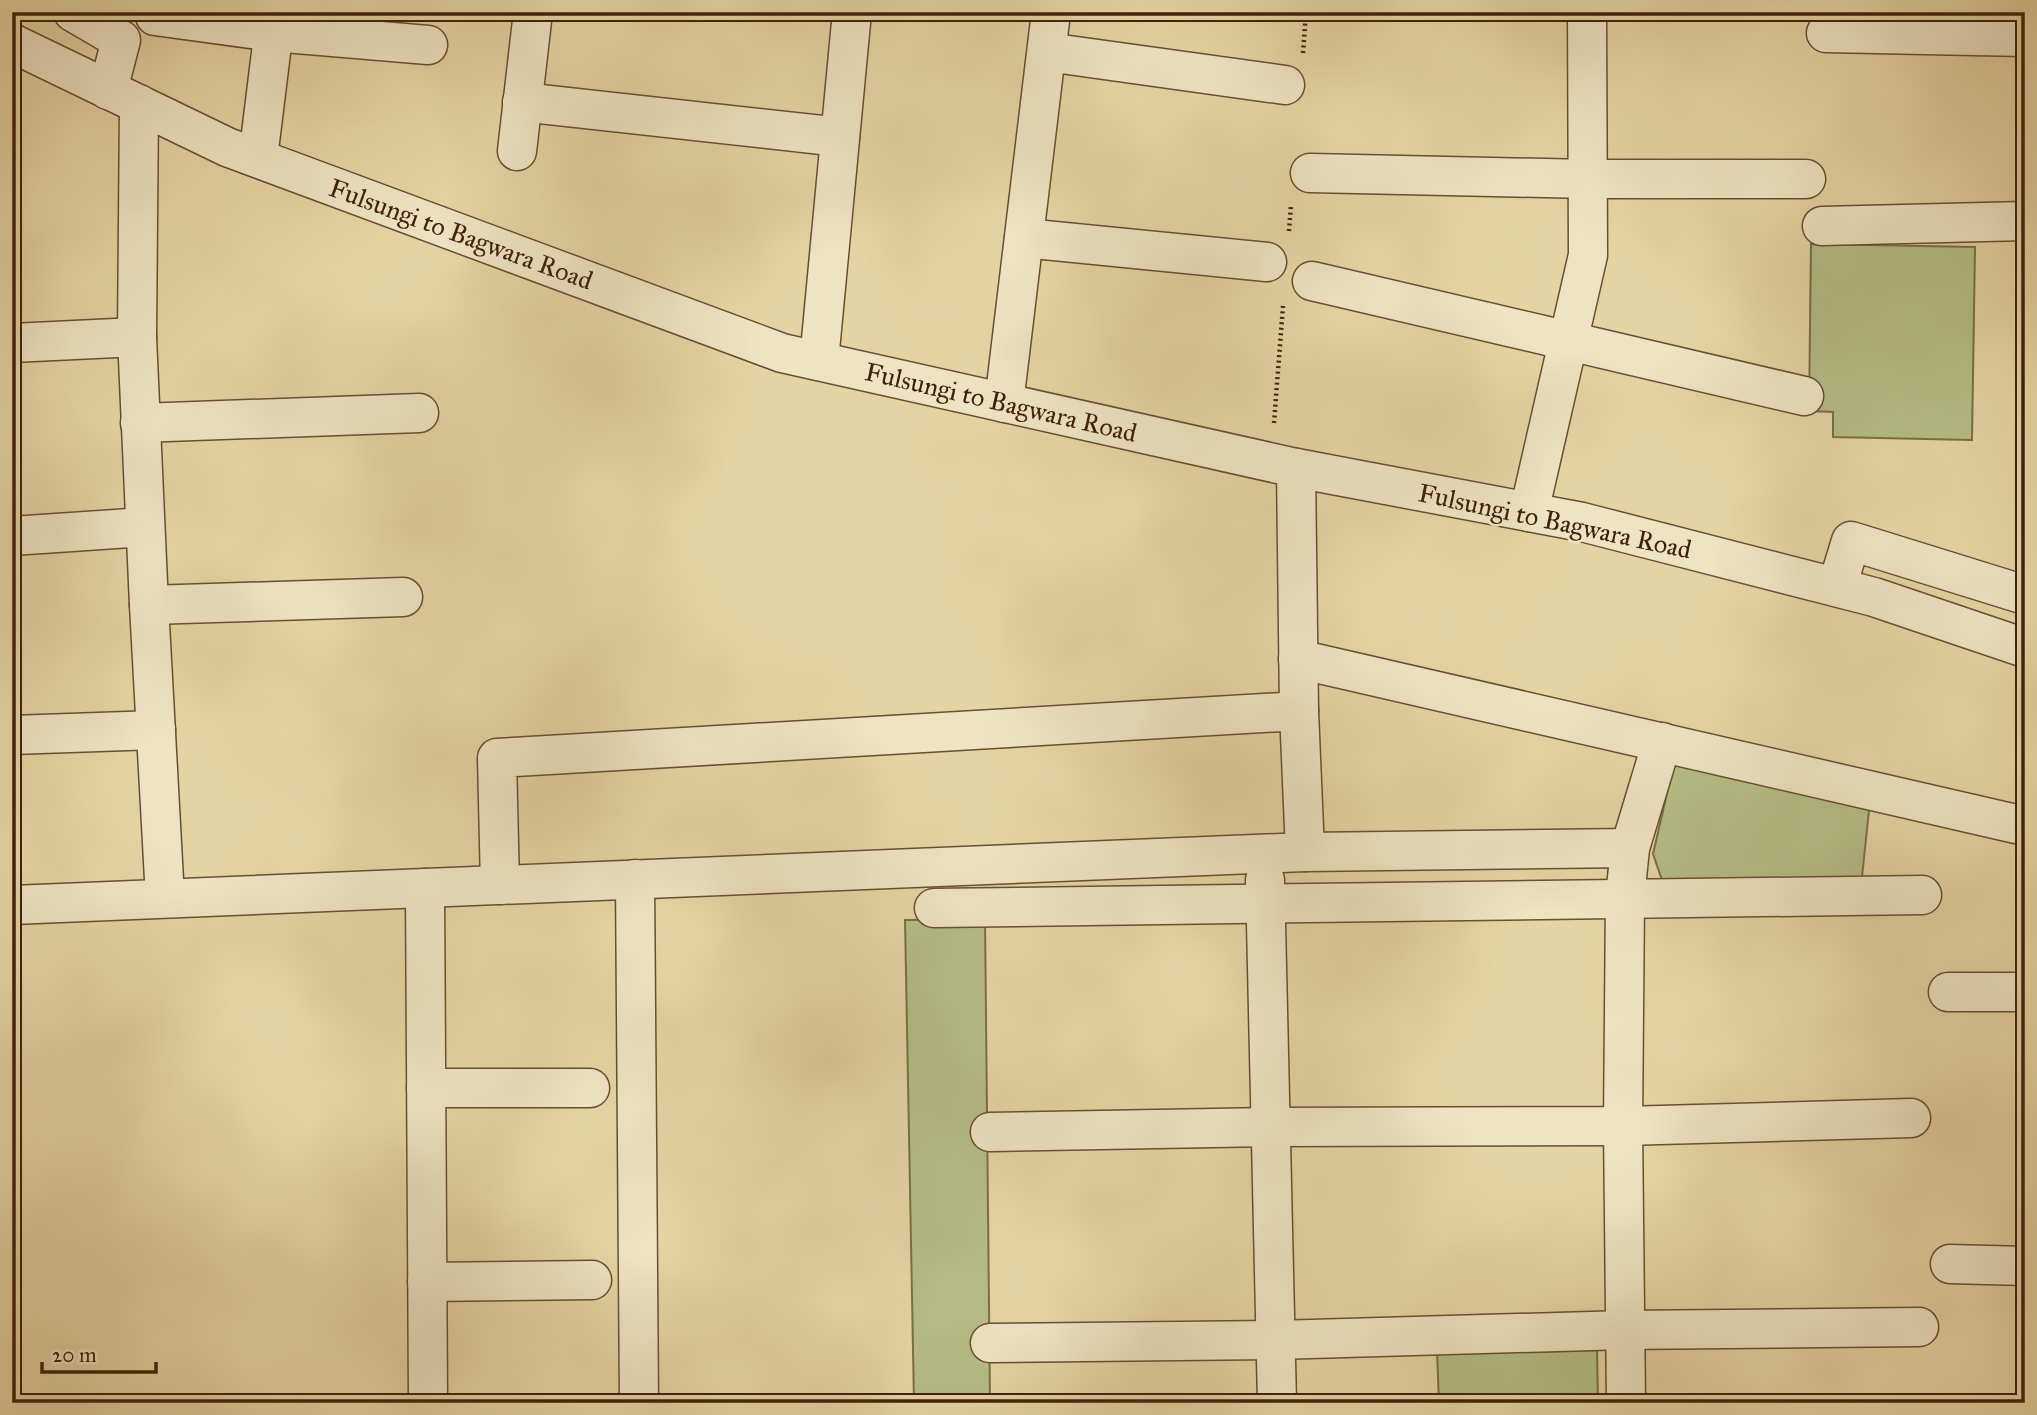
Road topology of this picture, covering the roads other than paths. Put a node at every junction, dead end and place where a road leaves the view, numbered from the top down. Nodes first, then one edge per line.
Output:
1 (73, 12) edge
2 (533, 12) edge
3 (852, 12) edge
4 (1051, 12) edge
5 (1587, 12) edge
6 (155, 16) dead end
7 (274, 22) edge
8 (1826, 33) dead end
9 (2025, 37) edge
10 (12, 43) edge
11 (429, 45) dead end
12 (1046, 52) junction
13 (1285, 85) dead end
14 (124, 97) junction
15 (522, 102) junction
16 (840, 137) junction
17 (517, 151) dead end
18 (258, 158) junction
19 (1310, 173) dead end
20 (1588, 179) junction
21 (1806, 179) dead end
22 (2025, 221) edge
23 (1822, 226) dead end
24 (1024, 238) junction
25 (1267, 262) dead end
26 (1312, 281) dead end
27 (136, 337) junction
28 (1568, 340) junction
29 (12, 343) edge
30 (819, 361) junction
31 (1804, 396) dead end
32 (1004, 403) junction
33 (419, 413) dead end
34 (140, 423) junction
35 (1296, 468) junction
36 (1529, 512) junction
37 (145, 527) junction
38 (12, 536) edge
39 (1837, 587) junction
40 (2025, 595) edge
41 (403, 597) dead end
42 (149, 605) junction
43 (2025, 648) edge
44 (1298, 659) junction
45 (1299, 711) junction
46 (156, 730) junction
47 (12, 735) edge
48 (1662, 742) junction
49 (2016, 824) dead end
50 (1630, 848) junction
51 (1305, 852) junction
52 (1265, 853) junction
53 (635, 879) junction
54 (500, 885) junction
55 (425, 887) junction
56 (1922, 895) dead end
57 (165, 898) junction
58 (1625, 898) junction
59 (1265, 904) junction
60 (12, 905) edge
61 (934, 908) dead end
62 (1948, 992) dead end
63 (2025, 992) edge
64 (590, 1087) dead end
65 (426, 1088) junction
66 (1911, 1118) dead end
67 (1623, 1126) junction
68 (1270, 1127) junction
69 (990, 1132) dead end
70 (1950, 1264) dead end
71 (2025, 1266) edge
72 (592, 1280) dead end
73 (427, 1282) junction
74 (1919, 1327) dead end
75 (1625, 1330) junction
76 (1276, 1340) junction
77 (990, 1343) dead end
78 (428, 1403) edge
79 (639, 1403) edge
80 (1277, 1403) edge
81 (1626, 1403) edge

1 - 14 street
2 - 15 street
3 - 16 street
4 - 12 street
5 - 20 street
6 - 7 street
7 - 11 street
7 - 18 street
8 - 9 street
10 - 14 street, Fulsungi to Bagwara Road
12 - 13 street
12 - 24 street
14 - 18 street, Fulsungi to Bagwara Road
14 - 27 street
15 - 16 street
15 - 17 street
16 - 30 street
18 - 30 street, Fulsungi to Bagwara Road
19 - 20 street
20 - 21 street
20 - 28 street
22 - 23 street
24 - 25 street
24 - 32 street
26 - 28 street
27 - 29 street
27 - 34 street
28 - 31 street
28 - 36 street
30 - 32 street, Fulsungi to Bagwara Road
32 - 35 street, Fulsungi to Bagwara Road
33 - 34 street
34 - 37 street
35 - 36 street, Fulsungi to Bagwara Road
35 - 44 street
36 - 39 street, Fulsungi to Bagwara Road
37 - 38 street
37 - 42 street
39 - 40 street
39 - 43 street, Fulsungi to Bagwara Road
41 - 42 street
42 - 46 street
44 - 45 street
44 - 48 street
45 - 51 street
45 - 54 street
46 - 47 street
46 - 57 street
48 - 49 street
48 - 50 street
50 - 51 street
50 - 58 street
51 - 52 street
52 - 53 street
52 - 59 street
53 - 54 street
53 - 79 street
54 - 55 street
55 - 57 street
55 - 65 street
56 - 58 street
57 - 60 street
58 - 59 street
58 - 67 street
59 - 61 street
59 - 68 street
62 - 63 street
64 - 65 street
65 - 73 street
66 - 67 street
67 - 68 street
67 - 75 street
68 - 69 street
68 - 76 street
70 - 71 street
72 - 73 street
73 - 78 street
74 - 75 street
75 - 76 street
75 - 81 street
76 - 77 street
76 - 80 street

